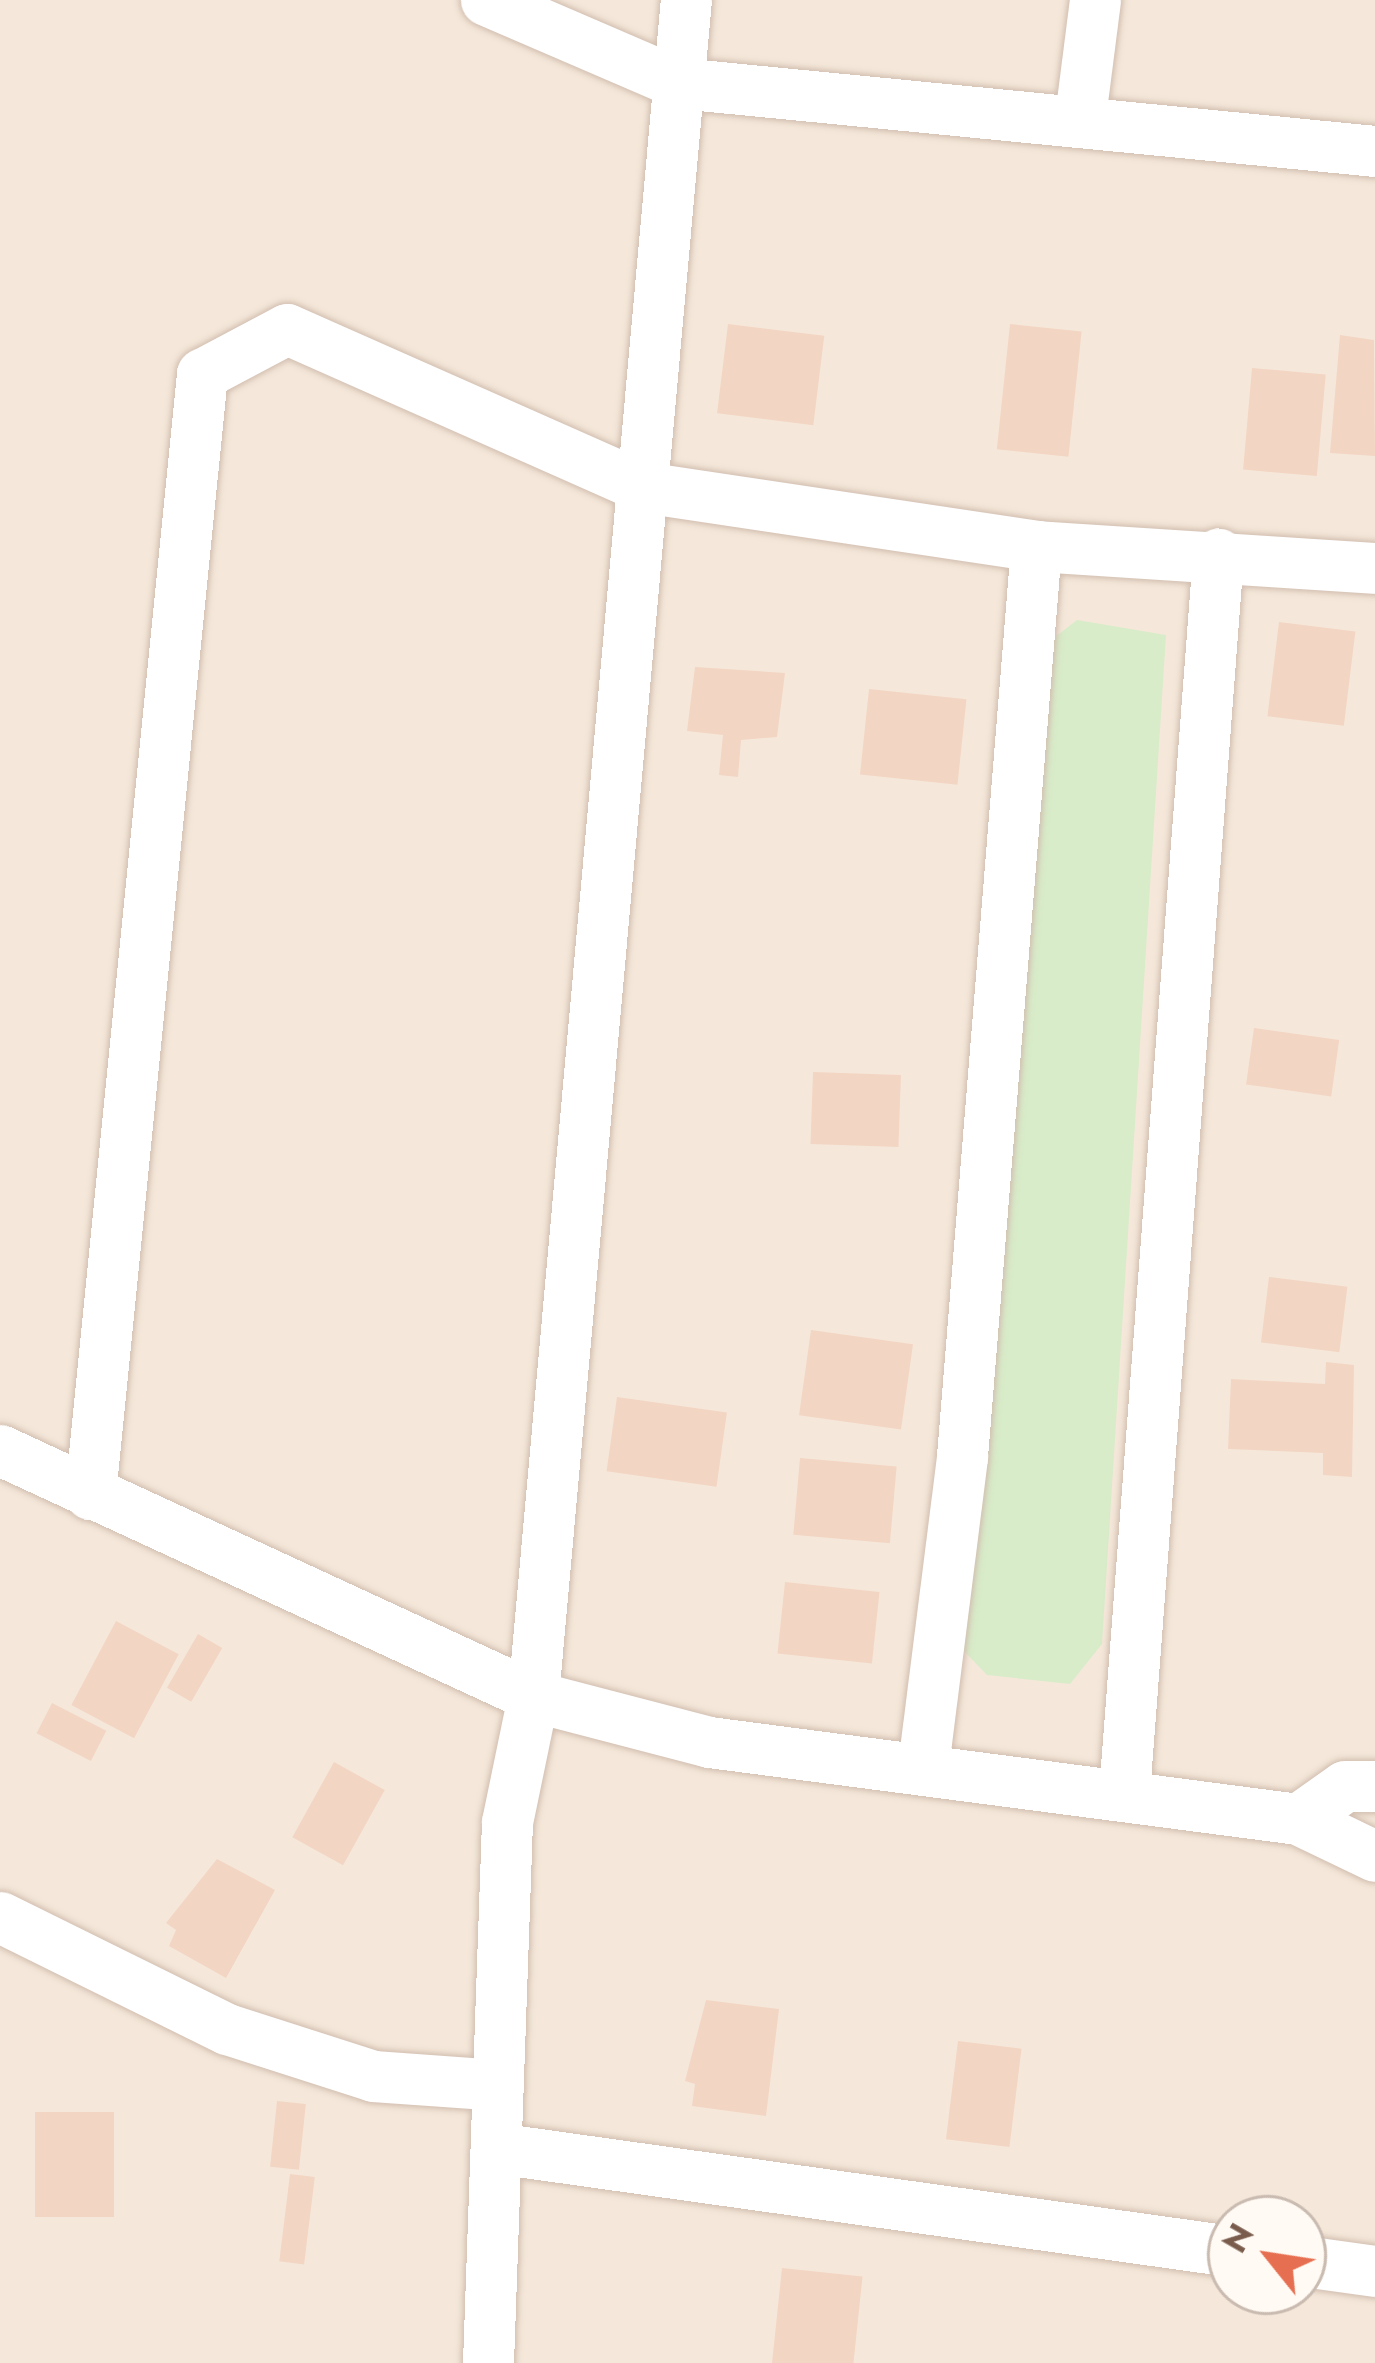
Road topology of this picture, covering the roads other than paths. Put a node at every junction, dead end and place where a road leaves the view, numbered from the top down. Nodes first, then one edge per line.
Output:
1 (487, 0) edge
2 (686, 0) edge
3 (1095, 0) edge
4 (679, 83) junction
5 (1080, 117) junction
6 (1375, 151) edge
7 (643, 487) junction
8 (1036, 546) junction
9 (1218, 554) junction
10 (1375, 568) edge
11 (0, 1450) edge
12 (90, 1494) junction
13 (533, 1696) junction
14 (923, 1766) junction
15 (1375, 1786) edge
16 (1124, 1793) junction
17 (1298, 1819) junction
18 (1375, 1856) edge
19 (0, 1917) edge
20 (498, 2085) junction
21 (496, 2148) junction
22 (1207, 2248) edge
23 (1327, 2264) edge
24 (1375, 2271) edge
25 (488, 2363) edge

1 - 4 street
2 - 4 street
3 - 5 street
4 - 5 street
4 - 7 street
5 - 6 street
7 - 8 street
7 - 12 street
7 - 13 street
8 - 9 street
8 - 14 street
9 - 10 street
9 - 16 street
11 - 12 street
12 - 13 street
13 - 14 street
13 - 20 street
14 - 16 street
15 - 17 street
16 - 17 street
17 - 18 street
19 - 20 street
20 - 21 street
21 - 22 street
21 - 25 street
23 - 24 street

